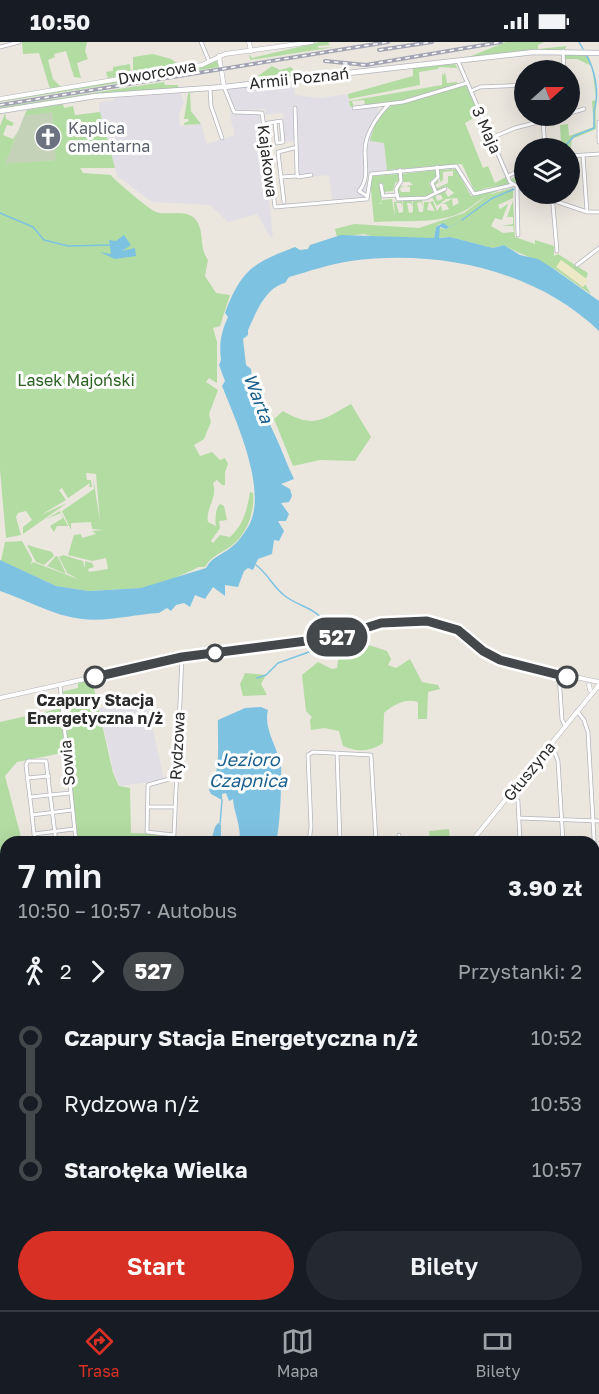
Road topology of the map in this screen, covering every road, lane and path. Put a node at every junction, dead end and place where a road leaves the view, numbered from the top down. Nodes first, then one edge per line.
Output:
1 (19, 42) edge
2 (201, 42) edge
3 (249, 42) edge
4 (312, 42) edge
5 (288, 44) edge
6 (0, 47) edge
7 (251, 51) junction
8 (563, 51) junction
9 (599, 53) edge
10 (219, 56) junction
11 (563, 60) edge
12 (209, 61) junction
13 (458, 61) junction
14 (467, 83) junction
15 (514, 85) edge
16 (224, 87) junction
17 (210, 88) junction
18 (470, 91) junction
19 (0, 99) edge
20 (389, 104) junction
21 (294, 108) dead end
22 (354, 108) dead end
23 (584, 110) dead end
24 (0, 111) edge
25 (580, 111) edge
26 (275, 122) junction
27 (599, 122) edge
28 (263, 123) junction
29 (523, 126) edge
30 (222, 138) dead end
31 (491, 138) junction
32 (599, 142) edge
33 (294, 148) junction
34 (599, 154) edge
35 (580, 155) edge
36 (583, 155) junction
37 (437, 167) junction
38 (400, 171) junction
39 (514, 174) edge
40 (311, 175) dead end
41 (297, 176) junction
42 (281, 177) junction
43 (508, 177) junction
44 (381, 185) dead end
45 (512, 185) joint
46 (445, 189) dead end
47 (436, 193) junction
48 (367, 195) junction
49 (397, 195) junction
50 (284, 202) dead end
51 (517, 204) edge
52 (552, 204) edge
53 (565, 204) edge
54 (587, 212) junction
55 (599, 212) edge
56 (518, 235) dead end
57 (599, 248) edge
58 (557, 251) dead end
59 (577, 265) dead end
60 (180, 658) junction
61 (560, 675) junction
62 (60, 684) junction
63 (595, 686) edge
64 (0, 698) edge
65 (577, 711) junction
66 (565, 725) junction
67 (548, 747) junction
68 (337, 753) junction
69 (49, 776) junction
70 (27, 778) junction
71 (174, 778) junction
72 (511, 792) junction
73 (70, 793) junction
74 (50, 795) junction
75 (30, 797) junction
76 (147, 807) junction
77 (173, 807) junction
78 (72, 810) junction
79 (52, 813) junction
80 (32, 815) junction
81 (519, 818) junction
82 (562, 819) junction
83 (593, 820) junction
84 (599, 820) edge
85 (74, 829) junction
86 (54, 831) junction
87 (34, 834) joint
88 (55, 836) edge
89 (75, 836) edge
90 (310, 836) edge
91 (340, 836) edge
92 (376, 836) edge
93 (476, 836) edge
94 (520, 836) edge
95 (563, 836) edge
96 (594, 836) edge

1 - 6 street
2 - 12 street
3 - 7 street
4 - 5 street, Dworcowa
5 - 7 street, Dworcowa
7 - 10 street, Dworcowa
8 - 9 main road, Armii Poznań
8 - 11 street
8 - 13 main road, Armii Poznań
10 - 12 street, Dworcowa
10 - 16 street
12 - 19 street, Dworcowa
13 - 14 street, 3 Maja
13 - 16 main road, Armii Poznań
14 - 18 street, 3 Maja
14 - 20 street
15 - 18 street
16 - 17 main road, Armii Poznań
16 - 28 street, Kajakowa
17 - 24 main road, Armii Poznań
17 - 30 street
18 - 31 street, 3 Maja
20 - 22 street
20 - 48 street
21 - 33 street
23 - 25 street
26 - 26 street
26 - 28 street
27 - 32 street
28 - 48 street, Kajakowa
29 - 31 street
31 - 43 street, 3 Maja
33 - 41 street
33 - 42 street
34 - 36 street
35 - 36 street
36 - 54 street
37 - 38 street
37 - 45 street
37 - 47 street
38 - 48 street
38 - 49 street
39 - 43 street
40 - 41 street
41 - 42 street
42 - 50 street
43 - 45 street, 3 Maja
44 - 49 street
46 - 47 street
47 - 49 street
51 - 56 street
52 - 58 street
53 - 54 street
54 - 55 street
57 - 59 street
60 - 61 street
60 - 62 street
60 - 71 street, Rydzowa
61 - 63 street
61 - 66 street
62 - 64 street
62 - 73 street, Sowia
63 - 65 street, Głuszyna
65 - 66 street, Głuszyna
65 - 83 street
66 - 67 street, Głuszyna
67 - 72 street, Głuszyna
67 - 82 street
68 - 90 street
68 - 91 street
68 - 92 street
69 - 70 street
69 - 70 street
69 - 74 street
70 - 75 street
71 - 76 street
71 - 77 street, Rydzowa
72 - 81 street
72 - 93 street, Głuszyna
73 - 74 street
73 - 78 street, Sowia
74 - 75 street
74 - 79 street
75 - 80 street
76 - 77 street
76 - 77 street, Rydzowa
78 - 79 street
78 - 85 street, Sowia
79 - 80 street
79 - 86 street
80 - 87 street
81 - 82 street
81 - 94 street
82 - 83 street
82 - 95 street
83 - 84 street
83 - 96 street
85 - 86 street
85 - 89 street, Sowia
86 - 87 street
86 - 88 street

